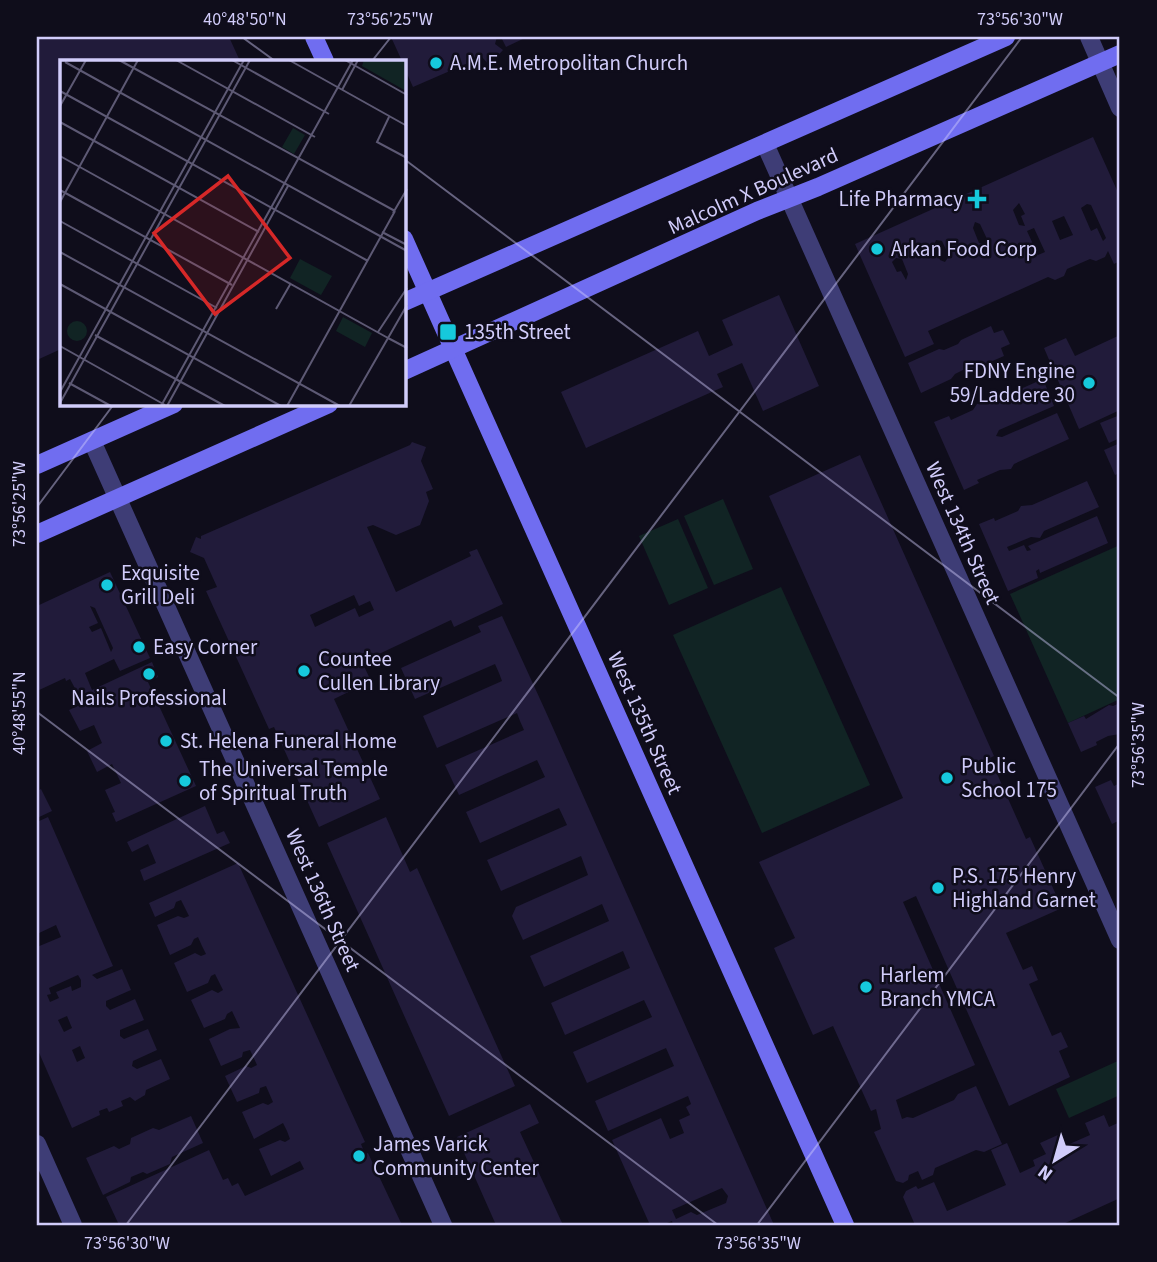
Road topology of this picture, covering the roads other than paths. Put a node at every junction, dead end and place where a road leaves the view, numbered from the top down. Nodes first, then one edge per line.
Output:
1 (314, 37) edge
2 (1006, 37) edge
3 (1089, 37) edge
4 (1120, 54) edge
5 (325, 60) edge
6 (1101, 63) junction
7 (1120, 108) edge
8 (765, 144) junction
9 (789, 199) junction
10 (406, 243) edge
11 (428, 291) junction
12 (406, 301) edge
13 (454, 349) junction
14 (406, 370) edge
15 (170, 406) edge
16 (325, 406) edge
17 (92, 441) junction
18 (37, 466) edge
19 (118, 498) junction
20 (37, 534) edge
21 (1120, 940) edge
22 (37, 1144) edge
23 (73, 1225) edge
24 (443, 1225) edge
25 (845, 1225) edge

1 - 5 main road
2 - 8 main road, Malcolm X Boulevard
3 - 6 street
4 - 6 main road, Malcolm X Boulevard
6 - 7 street
6 - 9 main road, Malcolm X Boulevard
8 - 9 street, West 134th Street
8 - 11 main road, Malcolm X Boulevard
9 - 13 main road, Malcolm X Boulevard
9 - 21 street, West 134th Street
10 - 11 main road, West 135th Street
11 - 12 main road, Malcolm X Boulevard
11 - 13 main road, West 135th Street
13 - 14 main road, Malcolm X Boulevard
13 - 25 main road, West 135th Street
15 - 17 main road
16 - 19 main road
17 - 18 main road
17 - 19 street, West 136th Street
19 - 20 main road
19 - 24 street, West 136th Street
22 - 23 street

